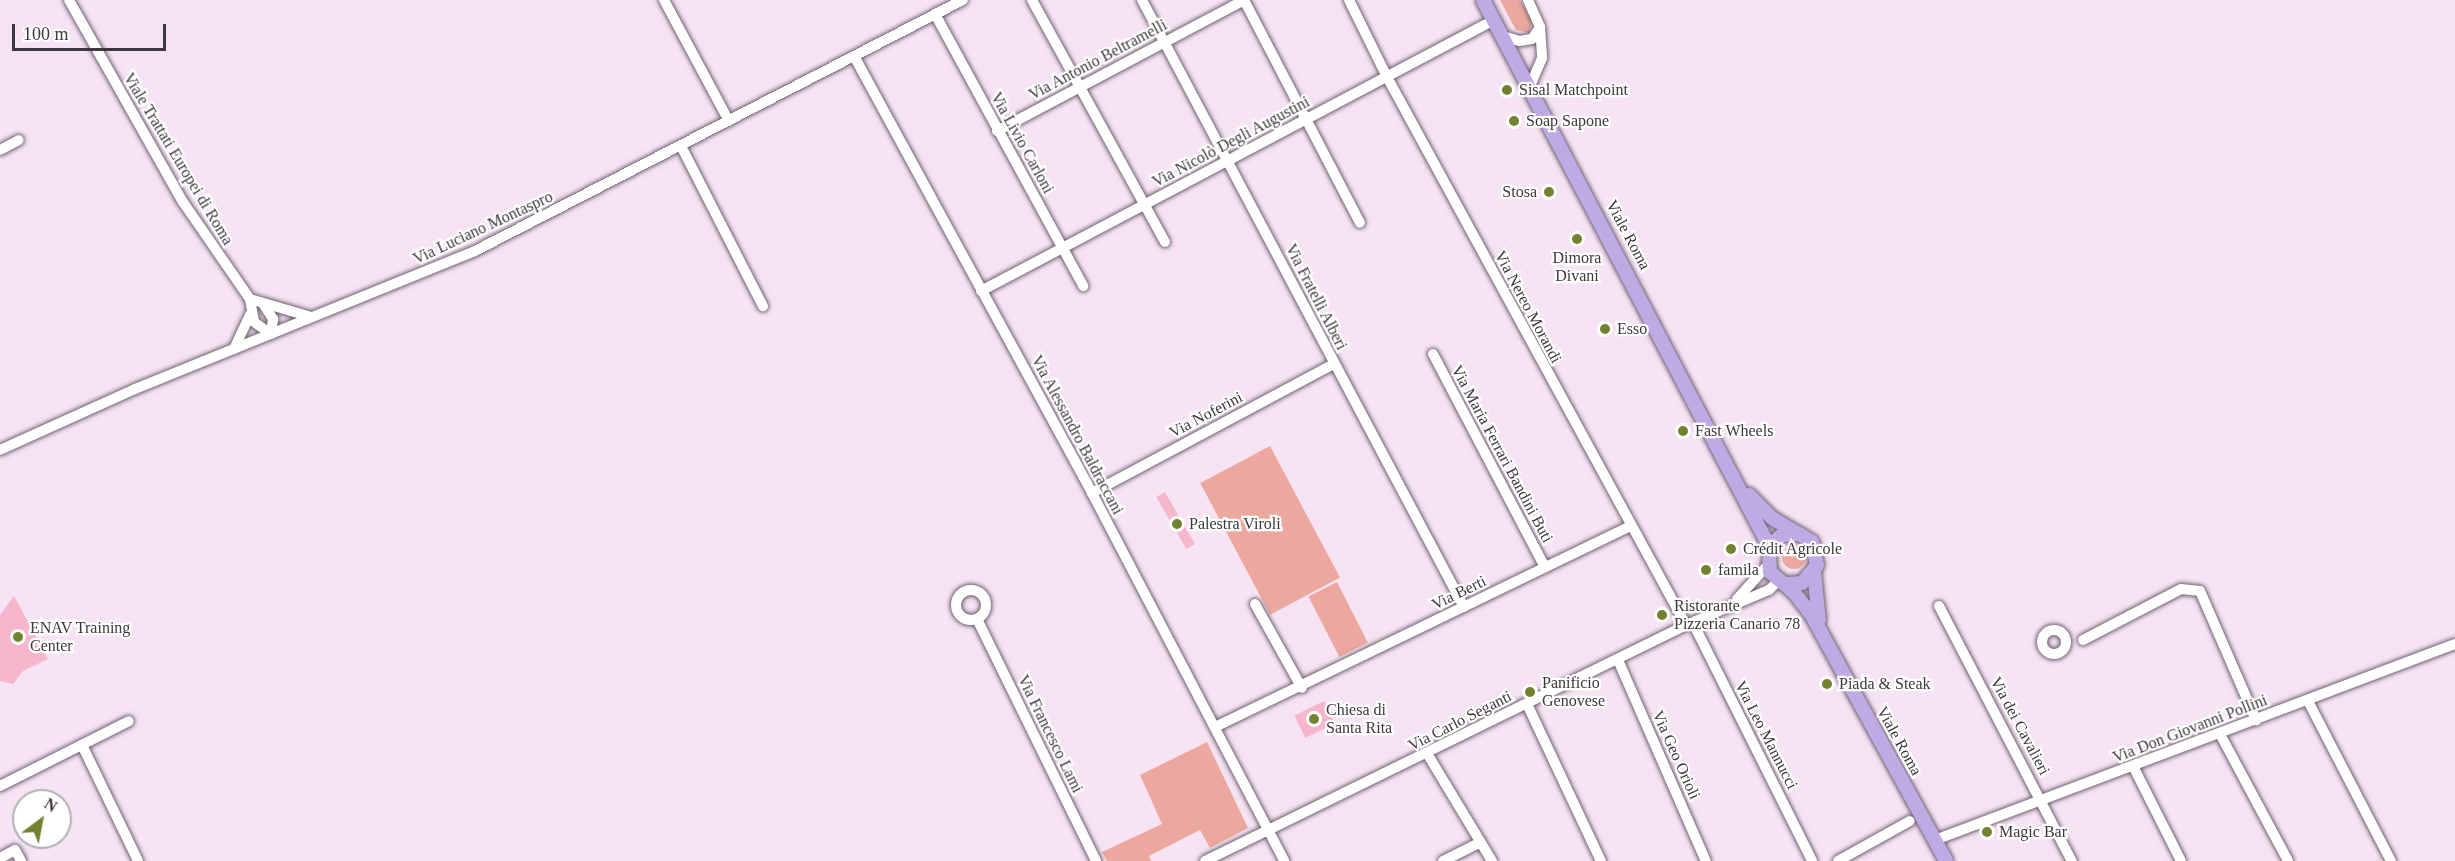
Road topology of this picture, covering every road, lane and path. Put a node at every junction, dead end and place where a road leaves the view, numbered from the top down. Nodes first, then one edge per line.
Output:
1 (69, 0) edge
2 (664, 0) edge
3 (963, 0) edge
4 (1032, 0) edge
5 (1142, 0) edge
6 (1244, 0) edge
7 (1349, 0) edge
8 (1484, 0) edge
9 (1528, 0) edge
10 (935, 14) junction
11 (1494, 20) junction
12 (1540, 27) junction
13 (1503, 36) junction
14 (1166, 40) junction
15 (854, 56) junction
16 (1387, 77) junction
17 (1530, 86) junction
18 (1080, 88) junction
19 (1306, 119) junction
20 (729, 121) junction
21 (997, 130) junction
22 (19, 140) dead end
23 (681, 146) junction
24 (0, 150) edge
25 (1229, 159) junction
26 (1144, 205) junction
27 (1360, 223) dead end
28 (1165, 242) dead end
29 (1062, 249) junction
30 (1083, 286) dead end
31 (981, 291) junction
32 (250, 299) junction
33 (262, 304) junction
34 (763, 306) dead end
35 (250, 315) junction
36 (312, 318) junction
37 (271, 334) junction
38 (234, 349) junction
39 (1433, 354) dead end
40 (1334, 364) junction
41 (0, 450) edge
42 (1741, 487) junction
43 (1092, 493) junction
44 (1630, 526) junction
45 (1799, 534) junction
46 (1769, 546) junction
47 (1767, 566) junction
48 (1545, 567) junction
49 (1814, 572) junction
50 (1783, 583) junction
51 (1255, 604) dead end
52 (1727, 606) junction
53 (1939, 606) dead end
54 (1464, 607) junction
55 (977, 619) dead end
56 (1689, 624) junction
57 (1824, 636) junction
58 (2065, 639) junction
59 (2083, 640) junction
60 (2455, 644) edge
61 (2061, 652) junction
62 (1618, 660) junction
63 (1302, 688) junction
64 (2308, 701) junction
65 (1527, 704) junction
66 (2256, 720) junction
67 (129, 721) dead end
68 (1215, 727) junction
69 (2220, 734) junction
70 (82, 745) junction
71 (1428, 755) junction
72 (2134, 768) junction
73 (0, 786) edge
74 (2042, 799) junction
75 (1910, 820) dead end
76 (1266, 831) junction
77 (1935, 840) junction
78 (1481, 842) junction
79 (0, 858) edge
80 (21, 861) edge
81 (138, 861) edge
82 (1096, 861) edge
83 (1205, 861) edge
84 (1284, 861) edge
85 (1443, 861) edge
86 (1492, 861) edge
87 (1601, 861) edge
88 (1706, 861) edge
89 (1812, 861) edge
90 (1838, 861) edge
91 (1946, 861) edge
92 (2072, 861) edge
93 (2181, 861) edge
94 (2288, 861) edge
95 (2391, 861) edge

1 - 32 street, Viale Trattati Europei di Roma
2 - 20 street
3 - 10 street, Via Luciano Montaspro
4 - 18 street
5 - 14 street, Via Fratelli Alberi
6 - 14 street, Via Antonio Beltramelli
6 - 19 street
7 - 16 street, Via Nereo Morandi
8 - 11 main road, Viale Roma
9 - 12 street
10 - 15 street, Via Luciano Montaspro
10 - 21 street, Via Livio Carloni
11 - 13 main road, Viale Roma
11 - 16 street, Via Nicolò Degli Augustini
12 - 13 street
12 - 17 street
13 - 17 main road, Viale Roma
14 - 18 street, Via Antonio Beltramelli
14 - 25 street, Via Fratelli Alberi
15 - 20 street, Via Luciano Montaspro
15 - 31 street, Via Alessandro Baldraccani
16 - 19 street, Via Nicolò Degli Augustini
16 - 44 street, Via Nereo Morandi
17 - 42 main road, Viale Roma
18 - 21 street, Via Antonio Beltramelli
18 - 26 street
19 - 25 street, Via Nicolò Degli Augustini
19 - 27 street
20 - 23 street, Via Luciano Montaspro
21 - 29 street, Via Livio Carloni
22 - 24 street
23 - 34 street
23 - 36 street, Via Luciano Montaspro
25 - 26 street, Via Nicolò Degli Augustini
25 - 40 street, Via Fratelli Alberi
26 - 28 street
26 - 29 street, Via Nicolò Degli Augustini
29 - 30 street, Via Livio Carloni
29 - 31 street, Via Nicolò Degli Augustini
31 - 43 street, Via Alessandro Baldraccani
32 - 33 street
32 - 35 street
33 - 36 street
33 - 37 street
35 - 37 street
35 - 38 street
36 - 37 street, Via Luciano Montaspro
37 - 38 street, Via Luciano Montaspro
38 - 41 street, Via Luciano Montaspro
39 - 48 street, Via Maria Ferrari Bandini Buti
40 - 43 street, Via Noferini
40 - 54 street, Via Fratelli Alberi
42 - 45 main road, Viale Roma
42 - 46 main road, Viale Roma
43 - 68 street, Via Alessandro Baldraccani
44 - 48 street, Via Berti
44 - 56 street, Via Nereo Morandi
45 - 46 main road
45 - 49 main road
46 - 47 main road
47 - 50 main road
47 - 52 street, Via Carlo Seganti
48 - 54 street, Via Berti
49 - 50 main road
49 - 57 main road, Viale Roma
50 - 52 street, Via Carlo Seganti
50 - 57 main road, Viale Roma
51 - 63 street
52 - 56 street, Via Carlo Seganti
53 - 74 street, Via dei Cavalieri
54 - 63 street, Via Berti
55 - 82 street, Via Francesco Lami
56 - 62 street, Via Carlo Seganti
56 - 89 street, Via Leo Mannucci
57 - 77 main road, Viale Roma
58 - 59 street
58 - 61 street
58 - 61 street
59 - 61 street
59 - 66 street
60 - 64 street, Via Don Giovanni Pollini
62 - 65 street, Via Carlo Seganti
62 - 88 street, Via Geo Orioli
63 - 68 street, Via Berti
64 - 66 street, Via Don Giovanni Pollini
64 - 95 street
65 - 71 street, Via Carlo Seganti
65 - 87 street
66 - 69 street, Via Don Giovanni Pollini
67 - 70 street
68 - 76 street, Via Alessandro Baldraccani
69 - 72 street, Via Don Giovanni Pollini
69 - 94 street
70 - 73 street
70 - 81 street
71 - 76 street, Via Carlo Seganti
71 - 78 street
72 - 74 street, Via Don Giovanni Pollini
72 - 93 street
74 - 77 street, Via Don Giovanni Pollini
74 - 92 street, Via dei Cavalieri
75 - 90 street
76 - 83 street, Via Carlo Seganti
76 - 84 street, Via Alessandro Baldraccani
77 - 91 main road, Viale Roma
78 - 85 street
78 - 86 street
79 - 80 street

